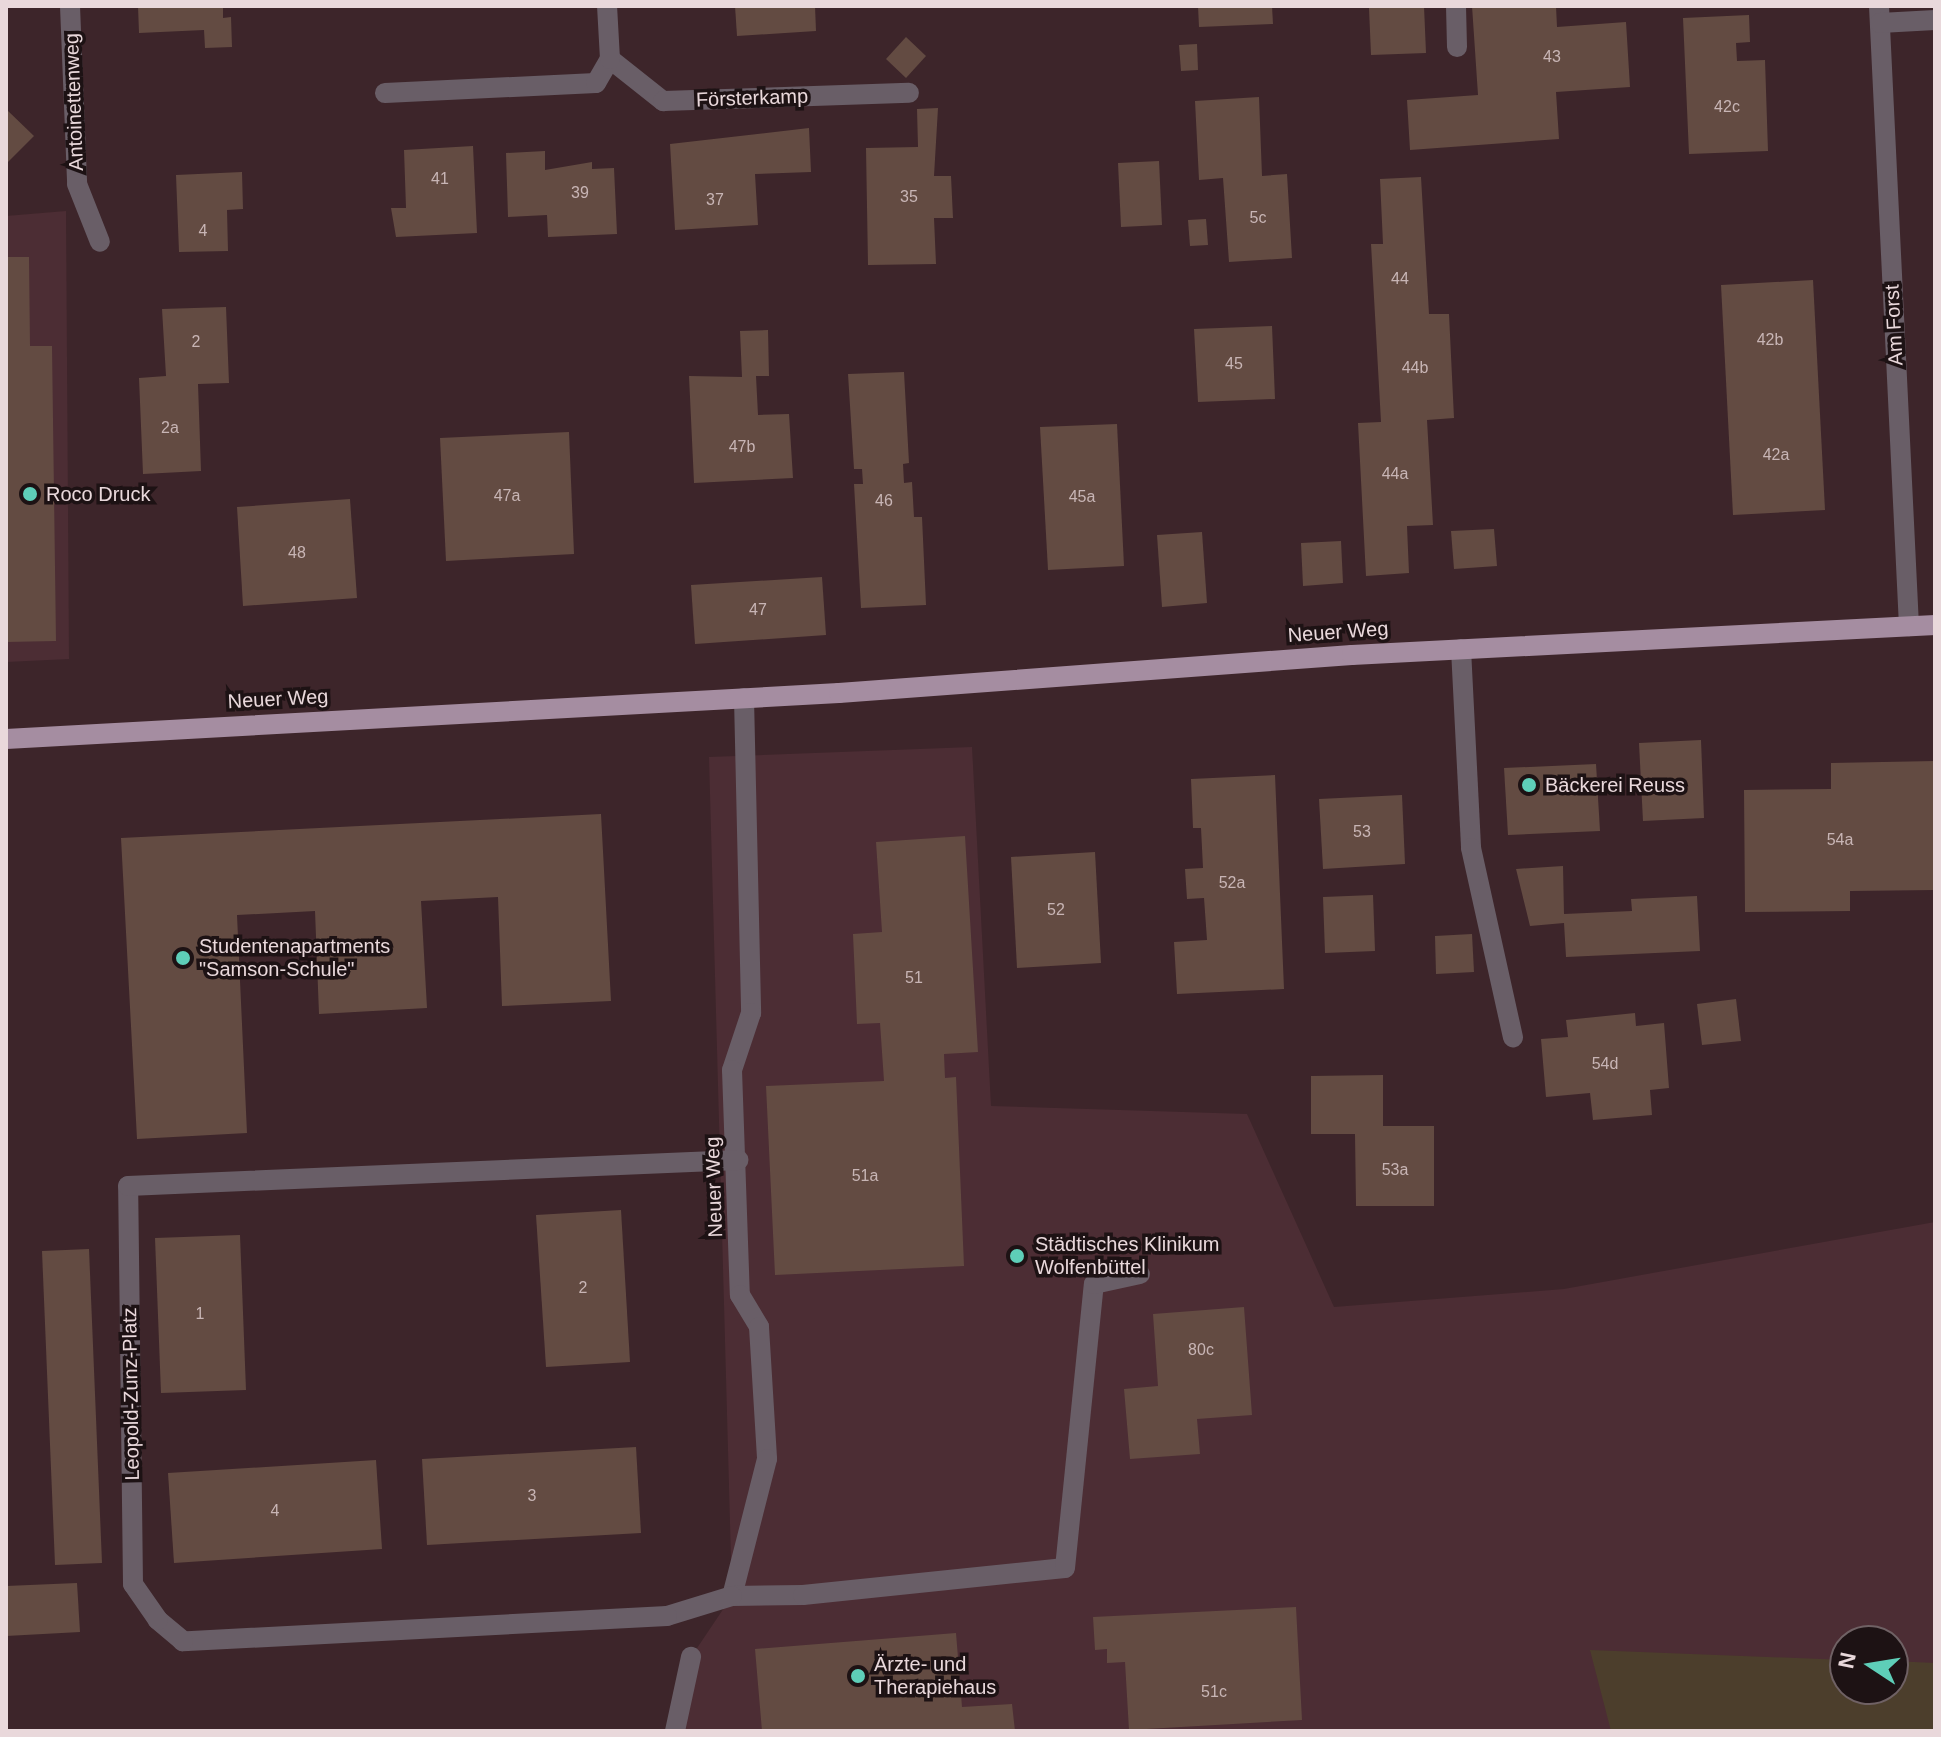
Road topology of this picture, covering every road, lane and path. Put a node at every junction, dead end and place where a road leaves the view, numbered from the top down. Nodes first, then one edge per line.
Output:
1 (70, 6) edge
2 (607, 6) edge
3 (1456, 6) edge
4 (1879, 15) edge
5 (1935, 20) edge
6 (1457, 47) dead end
7 (610, 59) junction
8 (385, 93) dead end
9 (909, 93) dead end
10 (100, 242) dead end
11 (1935, 625) edge
12 (1909, 626) junction
13 (1461, 649) junction
14 (744, 698) junction
15 (6, 739) edge
16 (1513, 1037) dead end
17 (738, 1160) junction
18 (1140, 1274) dead end
19 (732, 1596) junction
20 (691, 1657) dead end
21 (675, 1731) edge

1 - 10 street, Antoinettenweg
2 - 7 street
3 - 6 street
4 - 5 street, Am Forst
4 - 12 street, Am Forst
7 - 8 street
7 - 9 street, Försterkamp
11 - 12 main road, Neuer Weg
12 - 13 main road, Neuer Weg
13 - 14 main road, Neuer Weg
13 - 16 street
14 - 15 main road, Neuer Weg
14 - 17 street, Neuer Weg
17 - 19 street, Neuer Weg
17 - 19 street, Leopold-Zunz-Platz
18 - 19 street
20 - 21 street

